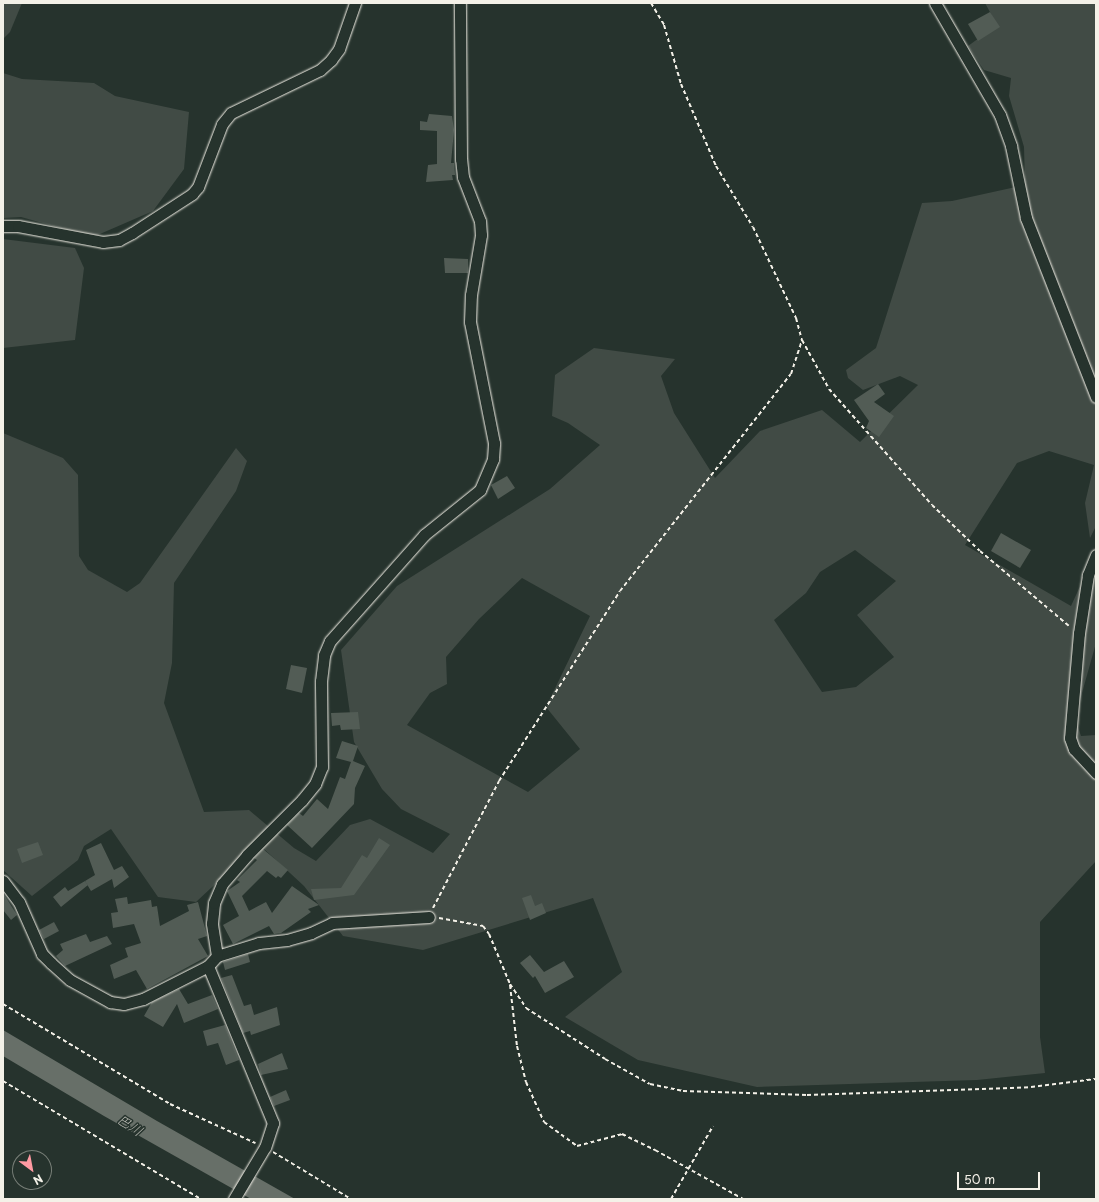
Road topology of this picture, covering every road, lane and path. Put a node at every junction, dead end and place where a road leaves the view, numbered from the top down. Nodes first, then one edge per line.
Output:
1 (355, 3) edge
2 (460, 3) edge
3 (651, 3) edge
4 (935, 3) edge
5 (3, 226) edge
6 (802, 340) junction
7 (1096, 396) edge
8 (1096, 555) edge
9 (1079, 633) junction
10 (1096, 773) edge
11 (3, 881) edge
12 (429, 917) junction
13 (217, 956) junction
14 (208, 966) junction
15 (510, 984) junction
16 (3, 1004) edge
17 (1096, 1079) edge
18 (3, 1081) edge
19 (712, 1126) dead end
20 (263, 1149) junction
21 (688, 1168) junction
22 (201, 1199) edge
23 (234, 1199) edge
24 (351, 1199) edge
25 (671, 1199) edge
26 (742, 1199) edge

1 - 5 street
2 - 13 street
3 - 6 path
4 - 7 street
6 - 9 path
6 - 12 path
8 - 9 street
9 - 10 street
11 - 14 street
12 - 13 street
12 - 15 path
13 - 14 street
14 - 20 street
15 - 17 path
15 - 21 path
16 - 20 path
18 - 22 path
19 - 21 path
20 - 23 street
20 - 24 path
21 - 25 path
21 - 26 path

